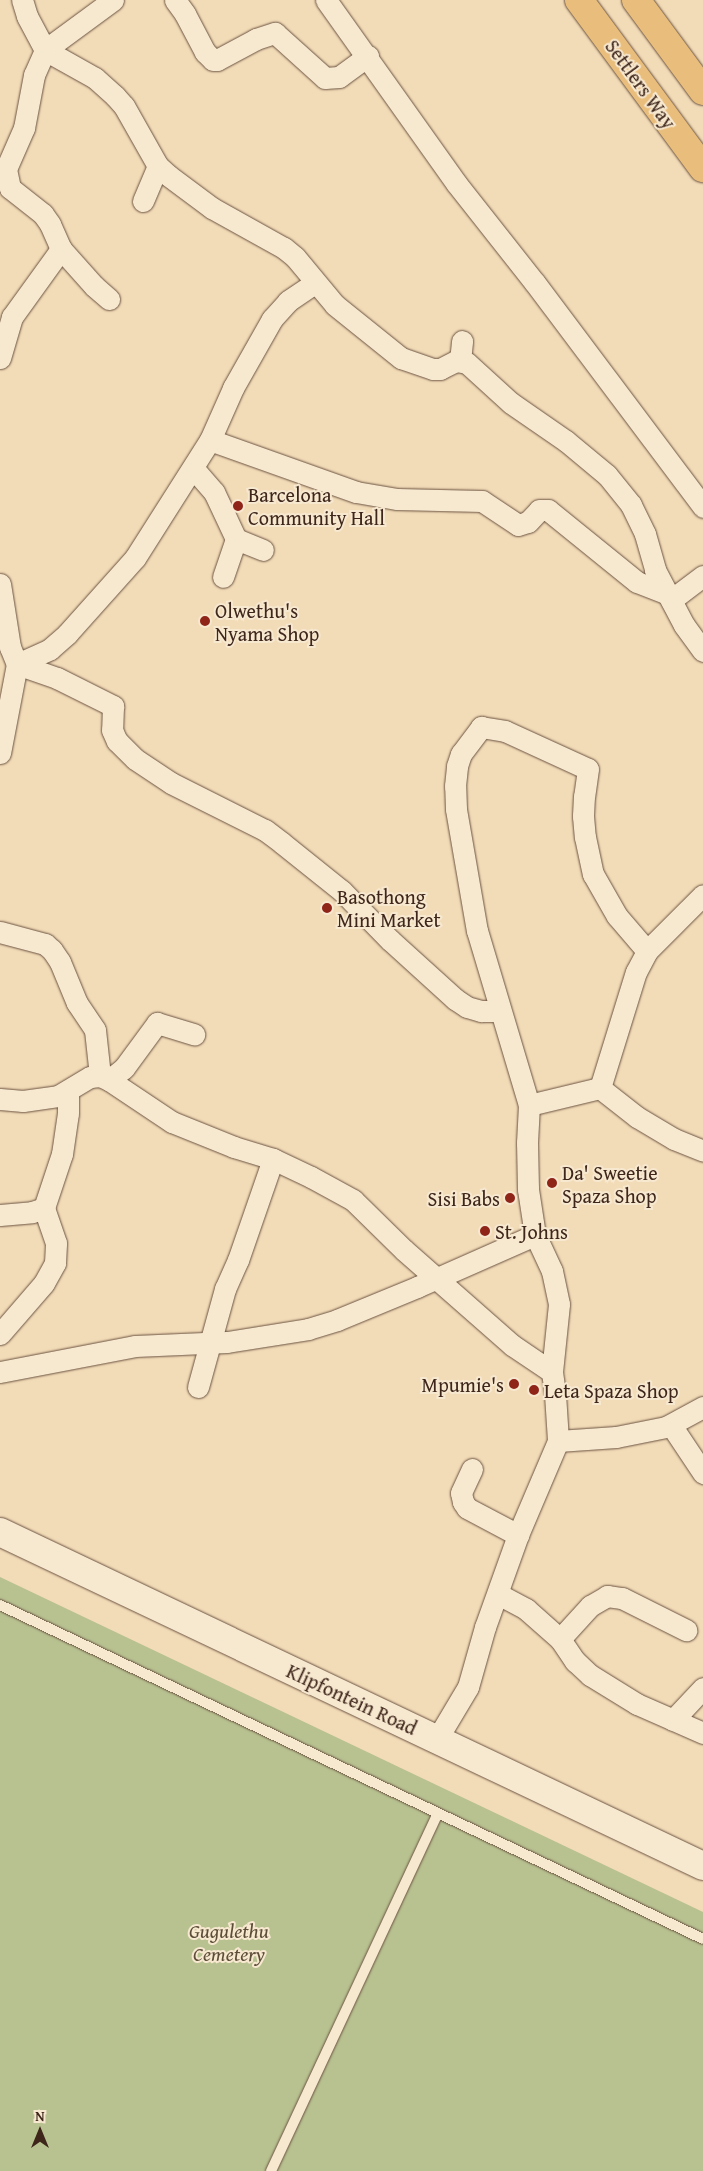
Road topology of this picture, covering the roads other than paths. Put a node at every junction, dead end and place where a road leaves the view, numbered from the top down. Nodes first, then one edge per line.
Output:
1 (22, 0) edge
2 (113, 0) edge
3 (175, 0) edge
4 (326, 0) edge
5 (579, 0) edge
6 (636, 0) edge
7 (45, 50) junction
8 (368, 56) junction
9 (703, 91) edge
10 (158, 166) junction
11 (3, 168) edge
12 (703, 168) edge
13 (143, 201) dead end
14 (61, 249) junction
15 (315, 283) junction
16 (109, 299) dead end
17 (0, 358) edge
18 (210, 440) junction
19 (193, 468) junction
20 (703, 507) edge
21 (236, 539) junction
22 (263, 550) dead end
23 (703, 576) edge
24 (223, 577) dead end
25 (0, 584) edge
26 (669, 596) junction
27 (703, 651) edge
28 (9, 652) edge
29 (0, 753) edge
30 (703, 895) edge
31 (0, 932) edge
32 (647, 951) junction
33 (500, 1011) junction
34 (194, 1034) dead end
35 (105, 1078) junction
36 (600, 1088) junction
37 (68, 1091) junction
38 (0, 1099) edge
39 (529, 1105) junction
40 (703, 1150) edge
41 (272, 1159) junction
42 (44, 1208) junction
43 (0, 1216) edge
44 (535, 1235) junction
45 (438, 1278) junction
46 (0, 1334) edge
47 (210, 1344) junction
48 (0, 1372) edge
49 (552, 1372) junction
50 (198, 1387) dead end
51 (703, 1407) edge
52 (671, 1425) junction
53 (558, 1441) junction
54 (472, 1469) dead end
55 (703, 1474) edge
56 (0, 1532) edge
57 (518, 1535) junction
58 (498, 1594) junction
59 (0, 1605) edge
60 (686, 1630) dead end
61 (560, 1639) junction
62 (703, 1688) edge
63 (673, 1720) junction
64 (703, 1733) edge
65 (438, 1740) junction
66 (438, 1815) junction
67 (703, 1866) edge
68 (703, 1939) edge
69 (271, 2171) edge

1 - 7 street
2 - 7 street
3 - 8 street
4 - 8 street
5 - 12 highway, Settlers Way
6 - 9 highway
7 - 10 street
7 - 11 street
8 - 20 street
10 - 13 street
10 - 15 street
11 - 14 street
14 - 16 street
14 - 17 street
15 - 18 street
15 - 26 street
18 - 19 street
18 - 26 street
19 - 21 street
19 - 28 street
21 - 22 street
21 - 24 street
23 - 26 street
25 - 28 street
26 - 27 street
28 - 29 street
28 - 33 street
30 - 32 street
31 - 35 street
32 - 33 street
32 - 36 street
33 - 39 street
34 - 35 street
35 - 37 street
35 - 41 street
36 - 39 street
36 - 40 street
37 - 38 street
37 - 42 street
39 - 44 street
41 - 45 street
41 - 47 street
42 - 43 street
42 - 46 street
44 - 45 street
44 - 49 street
45 - 47 street
45 - 49 street
47 - 48 street
47 - 50 street
49 - 53 street
51 - 52 street
52 - 53 street
52 - 55 street
53 - 57 street
54 - 57 street
56 - 65 main road, Klipfontein Road
57 - 58 street
58 - 61 street
58 - 65 street
59 - 66 lane
60 - 61 street
61 - 63 street
62 - 63 street
63 - 64 street
65 - 67 main road, Klipfontein Road
66 - 68 lane
66 - 69 lane

